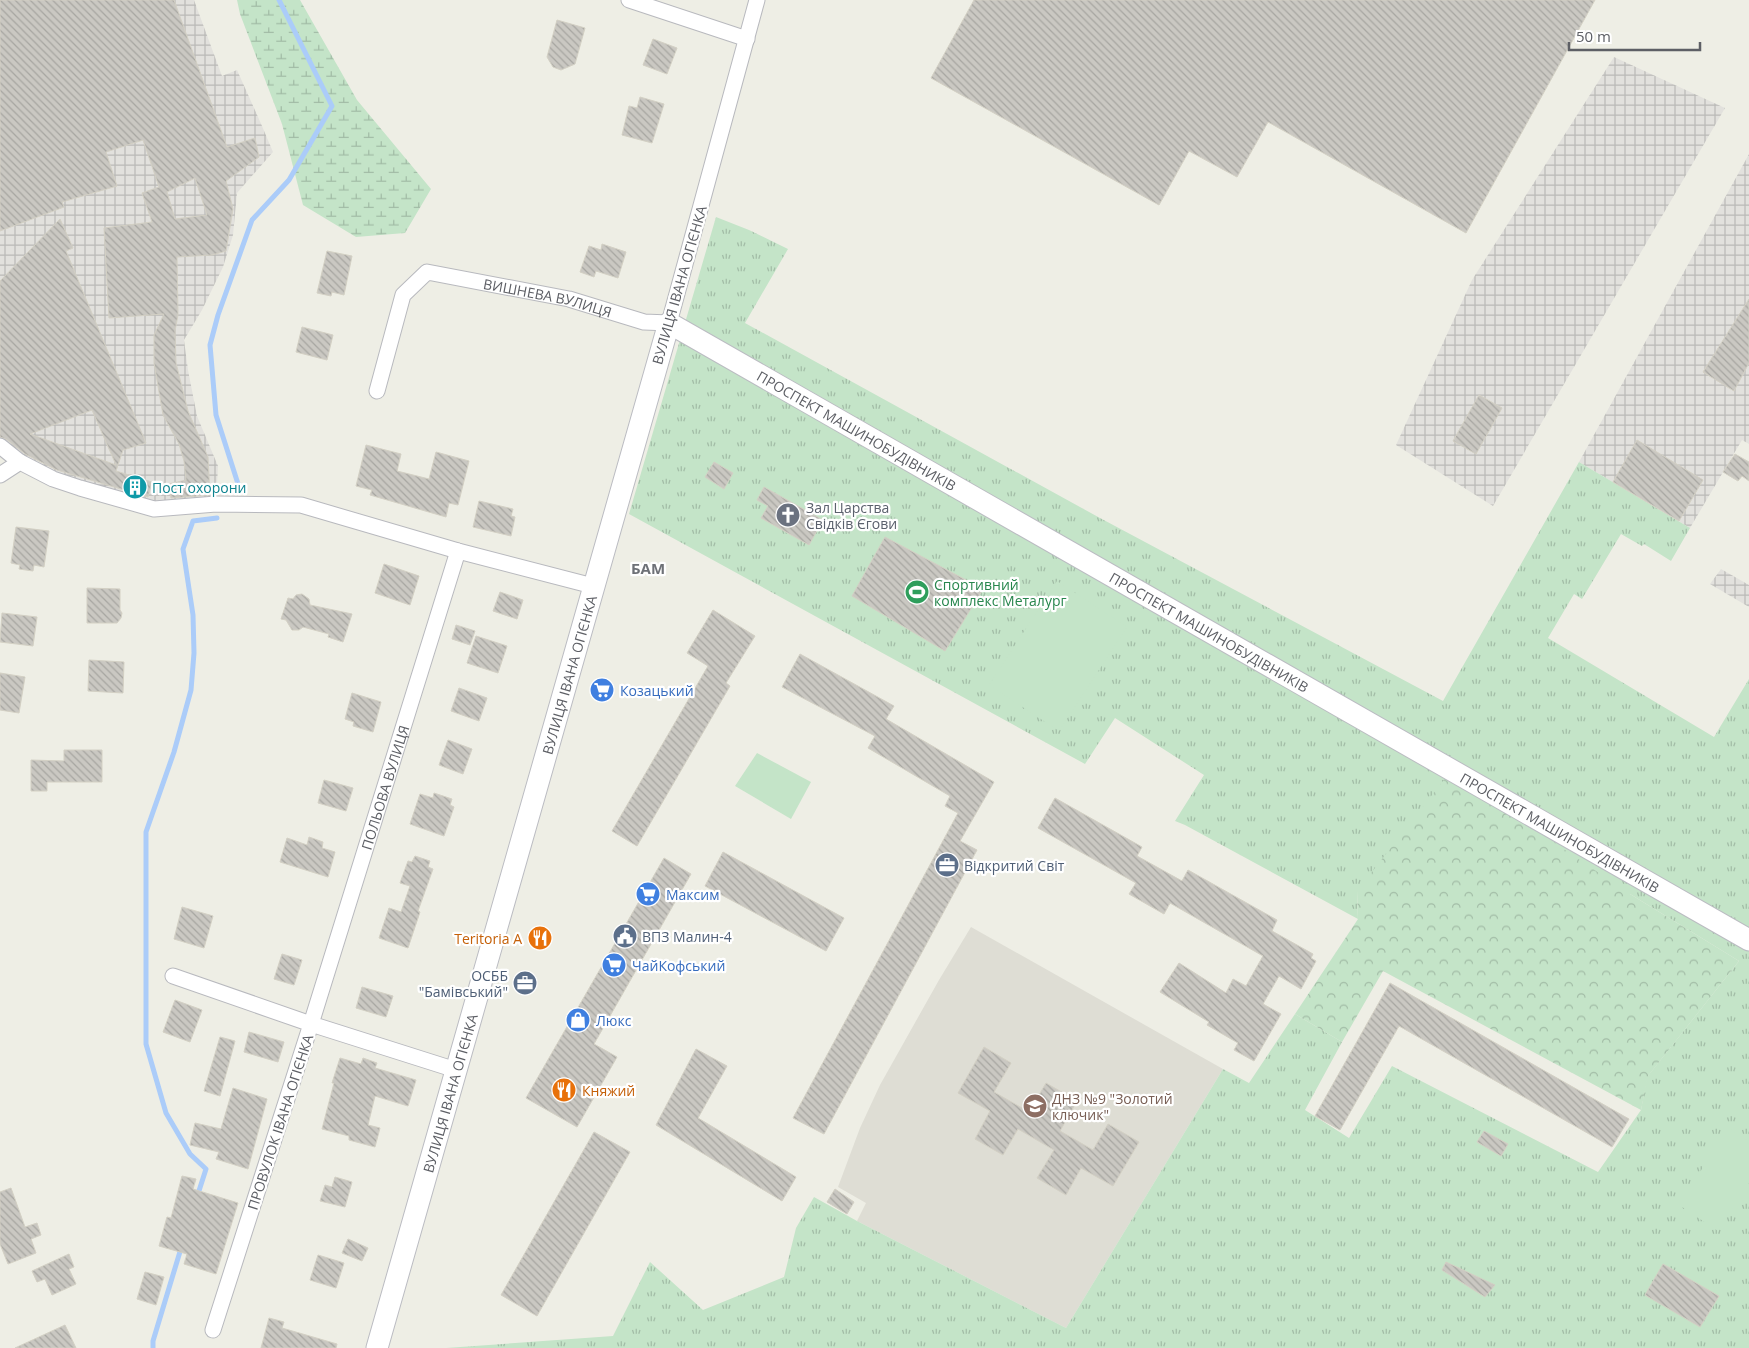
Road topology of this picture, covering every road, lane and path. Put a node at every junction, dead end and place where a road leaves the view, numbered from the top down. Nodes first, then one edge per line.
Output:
1 (629, 0) edge
2 (757, 0) edge
3 (747, 39) junction
4 (669, 323) junction
5 (377, 391) dead end
6 (0, 446) edge
7 (20, 462) junction
8 (0, 475) edge
9 (458, 551) junction
10 (594, 586) junction
11 (1749, 940) edge
12 (174, 976) dead end
13 (311, 1024) junction
14 (456, 1070) junction
15 (213, 1330) dead end
16 (377, 1348) edge

1 - 3 street
2 - 3 street, ВУЛИЦЯ ІВАНА ОГІЄНКА
3 - 4 street, ВУЛИЦЯ ІВАНА ОГІЄНКА
4 - 5 street, ВИШНЕВА ВУЛИЦЯ
4 - 10 street, ВУЛИЦЯ ІВАНА ОГІЄНКА
4 - 11 street, ПРОСПЕКТ МАШИНОБУДІВНИКІВ
6 - 7 street
7 - 8 street
7 - 9 street
9 - 10 street
9 - 13 street, ПОЛЬОВА ВУЛИЦЯ
10 - 14 street, ВУЛИЦЯ ІВАНА ОГІЄНКА
12 - 13 street, ПРОВУЛОК ІВАНА ОГІЄНКА
13 - 14 street
13 - 15 street, ПРОВУЛОК ІВАНА ОГІЄНКА
14 - 16 street, ВУЛИЦЯ ІВАНА ОГІЄНКА

